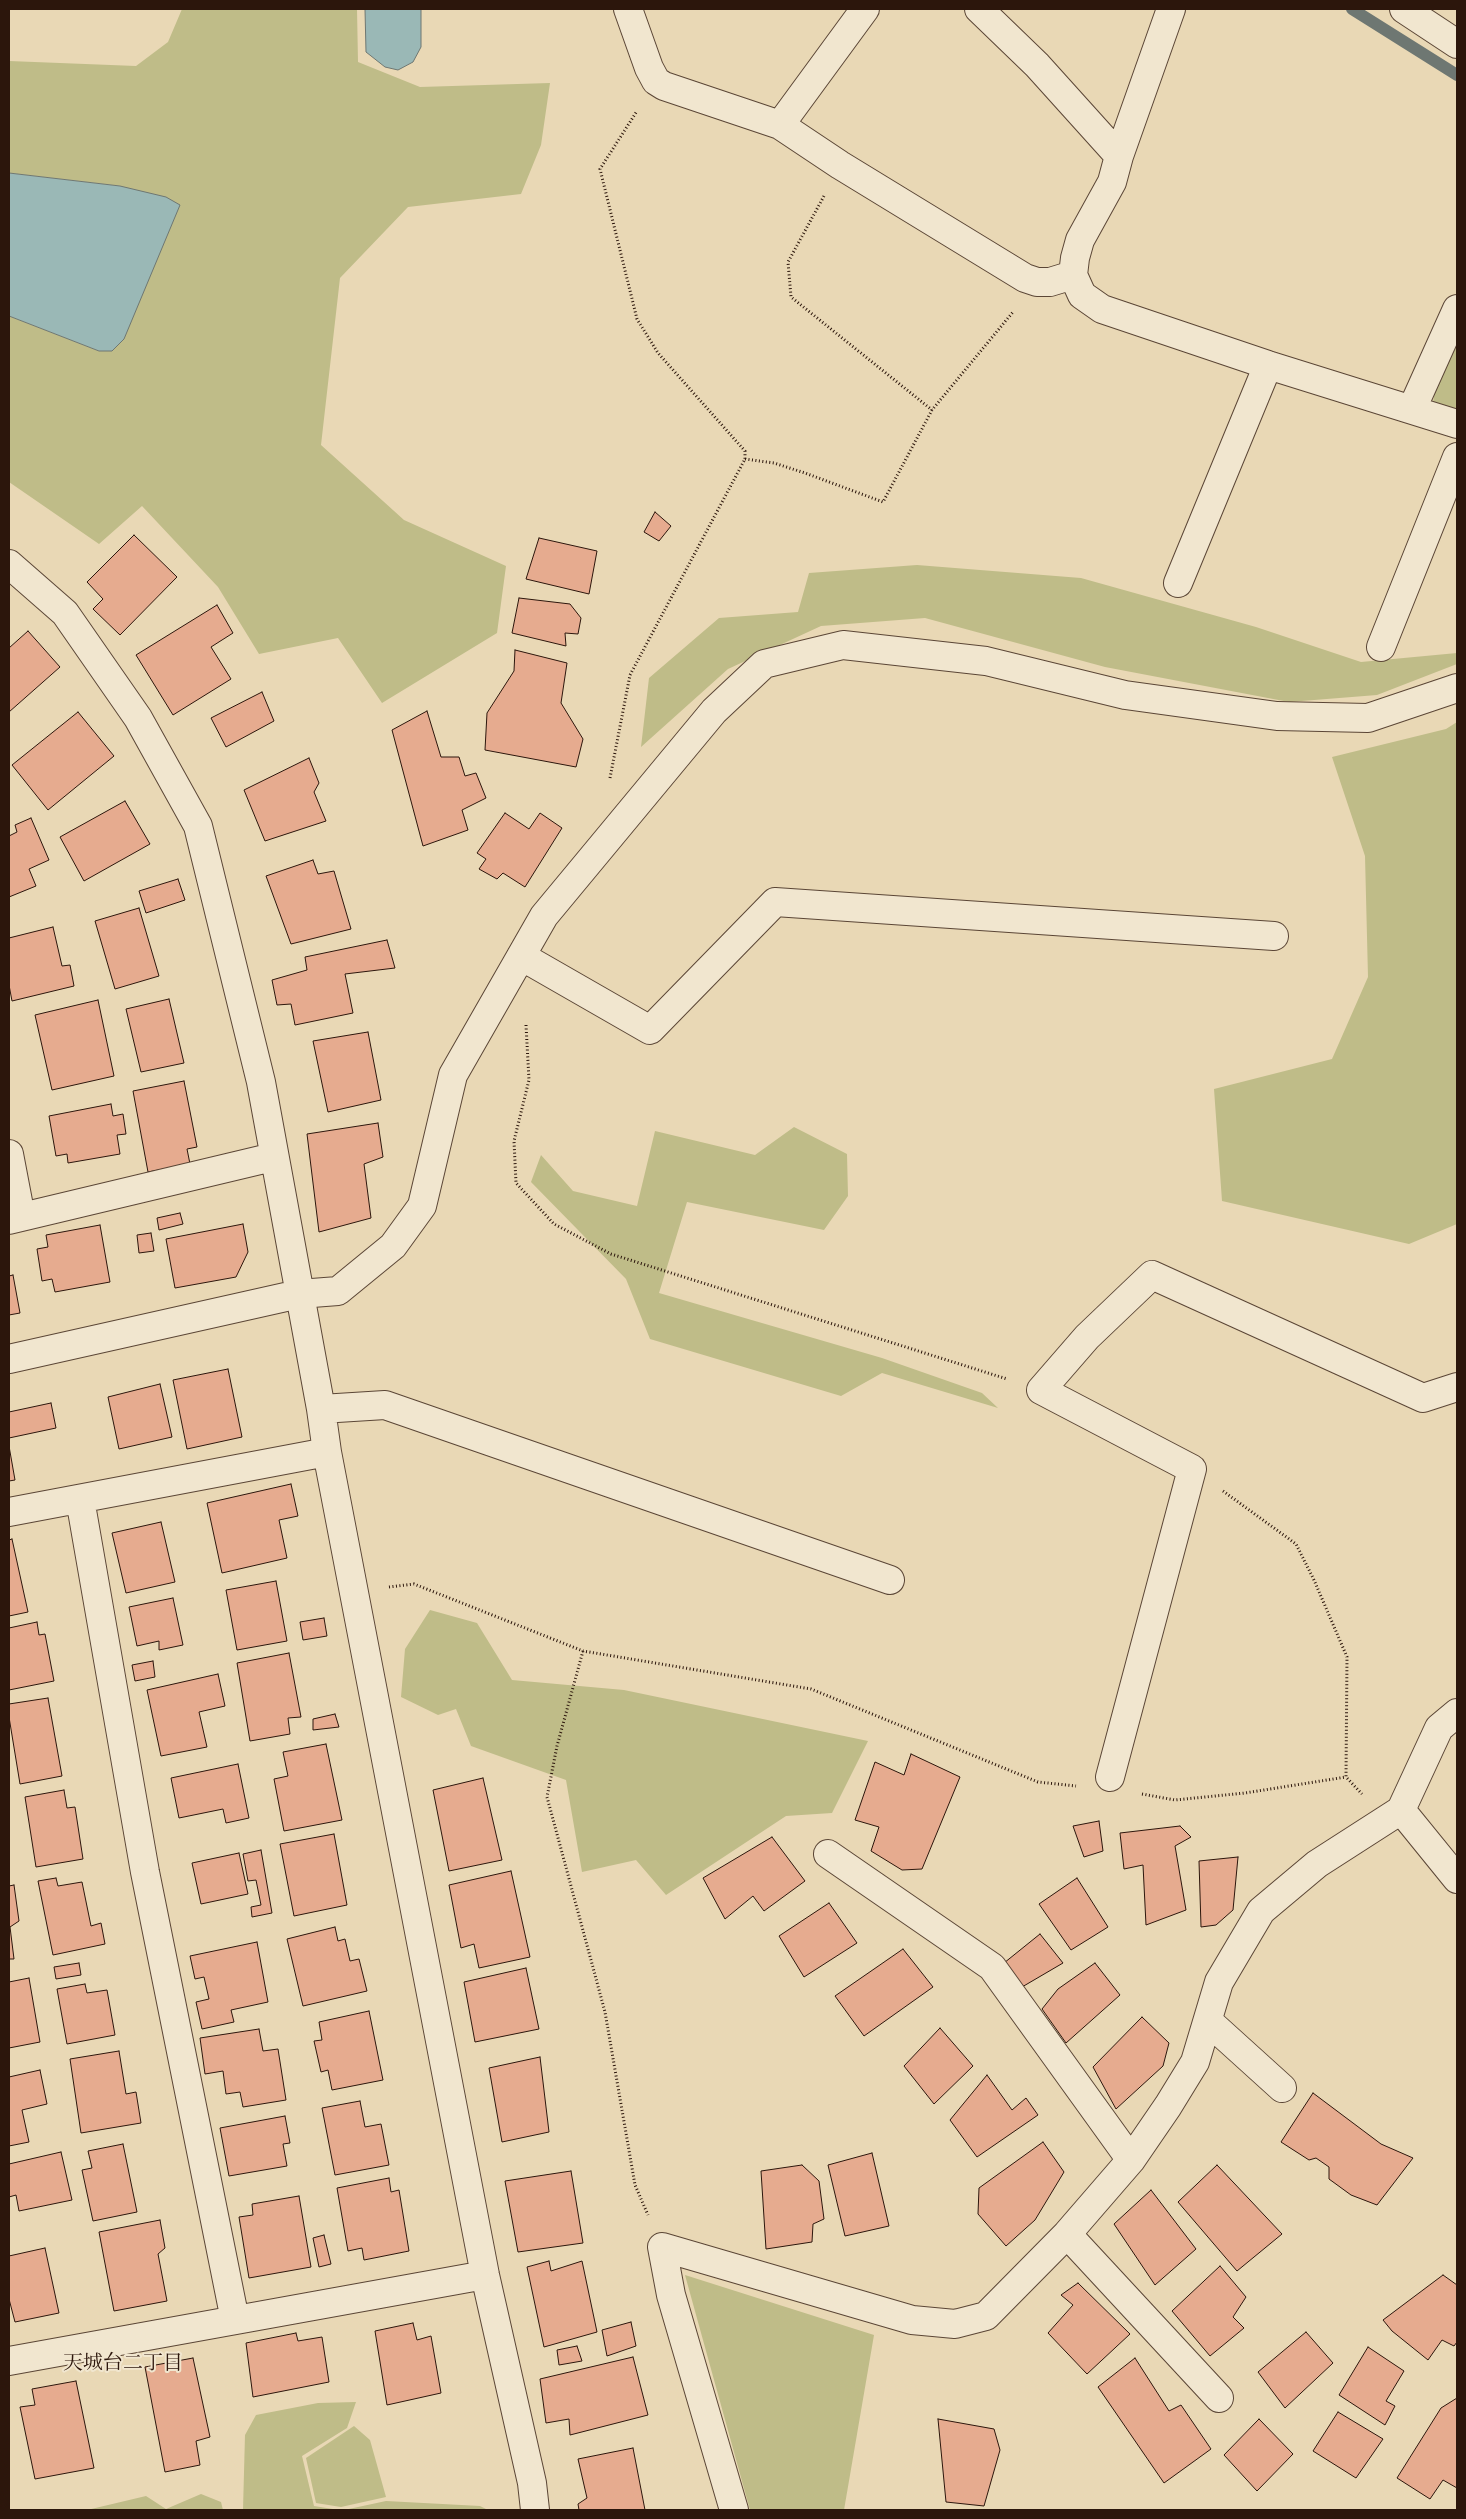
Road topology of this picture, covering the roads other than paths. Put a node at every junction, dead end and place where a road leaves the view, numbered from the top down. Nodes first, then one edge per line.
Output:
1 (628, 9) edge
2 (866, 9) edge
3 (979, 9) edge
4 (1171, 9) edge
5 (1404, 9) edge
6 (1457, 44) edge
7 (780, 124) junction
8 (1119, 156) junction
9 (1073, 275) junction
10 (1457, 309) edge
11 (1268, 365) junction
12 (1412, 409) junction
13 (1457, 424) edge
14 (1457, 458) edge
15 (9, 564) edge
16 (1178, 583) dead end
17 (1381, 647) dead end
18 (1457, 688) edge
19 (1274, 936) dead end
20 (522, 956) junction
21 (9, 1154) edge
22 (273, 1157) junction
23 (15, 1219) edge
24 (299, 1294) junction
25 (9, 1358) edge
26 (1457, 1387) edge
27 (321, 1409) junction
28 (327, 1452) junction
29 (80, 1499) junction
30 (9, 1512) edge
31 (890, 1580) dead end
32 (1457, 1713) edge
33 (1098, 1782) road end
34 (1401, 1810) junction
35 (828, 1854) dead end
36 (1457, 1879) edge
37 (1208, 2021) junction
38 (1282, 2088) dead end
39 (1132, 2160) junction
40 (1067, 2234) junction
41 (485, 2274) junction
42 (235, 2320) junction
43 (9, 2361) edge
44 (1219, 2398) dead end
45 (535, 2510) edge
46 (734, 2510) edge

1 - 7 street
2 - 7 street
3 - 8 street
4 - 8 street
5 - 6 street
7 - 9 street
8 - 9 street
9 - 11 street
10 - 12 street
11 - 12 street
11 - 16 street
12 - 13 street
14 - 17 street
15 - 22 street
18 - 20 street
19 - 20 street
20 - 24 street
21 - 23 street
22 - 23 street
22 - 24 street
24 - 25 street
24 - 27 street
26 - 33 street
27 - 28 street
27 - 31 street
28 - 29 street
28 - 41 street
29 - 30 street
29 - 42 street
32 - 34 street
34 - 36 street
34 - 37 street
35 - 39 street
37 - 38 street
37 - 39 street
39 - 40 street
40 - 44 street
40 - 46 street
41 - 42 street
41 - 45 street
42 - 43 street

